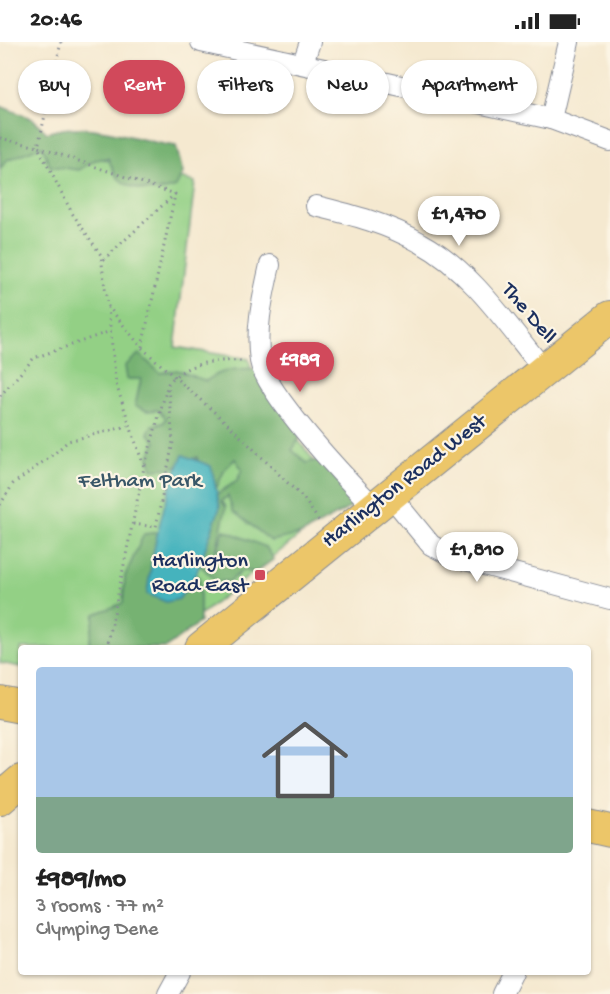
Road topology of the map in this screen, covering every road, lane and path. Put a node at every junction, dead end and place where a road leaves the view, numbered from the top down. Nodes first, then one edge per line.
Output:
1 (62, 42) edge
2 (201, 42) edge
3 (310, 42) edge
4 (569, 42) edge
5 (303, 63) junction
6 (551, 119) junction
7 (0, 138) edge
8 (610, 141) edge
9 (38, 147) junction
10 (175, 194) junction
11 (316, 206) dead end
12 (103, 260) junction
13 (270, 265) dead end
14 (107, 305) junction
15 (610, 317) edge
16 (111, 331) junction
17 (142, 348) junction
18 (261, 361) junction
19 (546, 372) junction
20 (175, 375) junction
21 (168, 384) junction
22 (0, 396) edge
23 (128, 426) junction
24 (144, 467) junction
25 (381, 500) junction
26 (0, 505) edge
27 (319, 521) dead end
28 (133, 524) junction
29 (610, 599) edge
30 (108, 645) edge
31 (205, 645) edge
32 (0, 692) edge
33 (18, 695) edge
34 (0, 703) edge
35 (18, 706) edge
36 (18, 784) edge
37 (0, 799) edge
38 (591, 827) edge
39 (610, 831) edge
40 (178, 975) edge
41 (512, 975) edge
42 (168, 994) edge
43 (502, 994) edge

1 - 9 path
2 - 5 street
3 - 5 street
4 - 6 street
5 - 6 street
6 - 8 street
7 - 9 path
9 - 10 path
9 - 12 path
10 - 12 path
10 - 17 path
11 - 19 street, The Dell
12 - 14 path
13 - 18 street
14 - 16 path
14 - 17 path
15 - 19 main road, Harlington Road West
16 - 22 path
16 - 23 path
17 - 20 path
18 - 20 path
18 - 25 street
19 - 25 main road, Harlington Road West
20 - 21 path
20 - 27 path
21 - 24 path
21 - 28 path
23 - 24 path
23 - 26 path
24 - 28 path
25 - 29 street
25 - 31 main road, Harlington Road West
28 - 30 path
32 - 33 main road
34 - 35 main road
36 - 37 main road
38 - 39 main road
40 - 42 street
41 - 43 street

